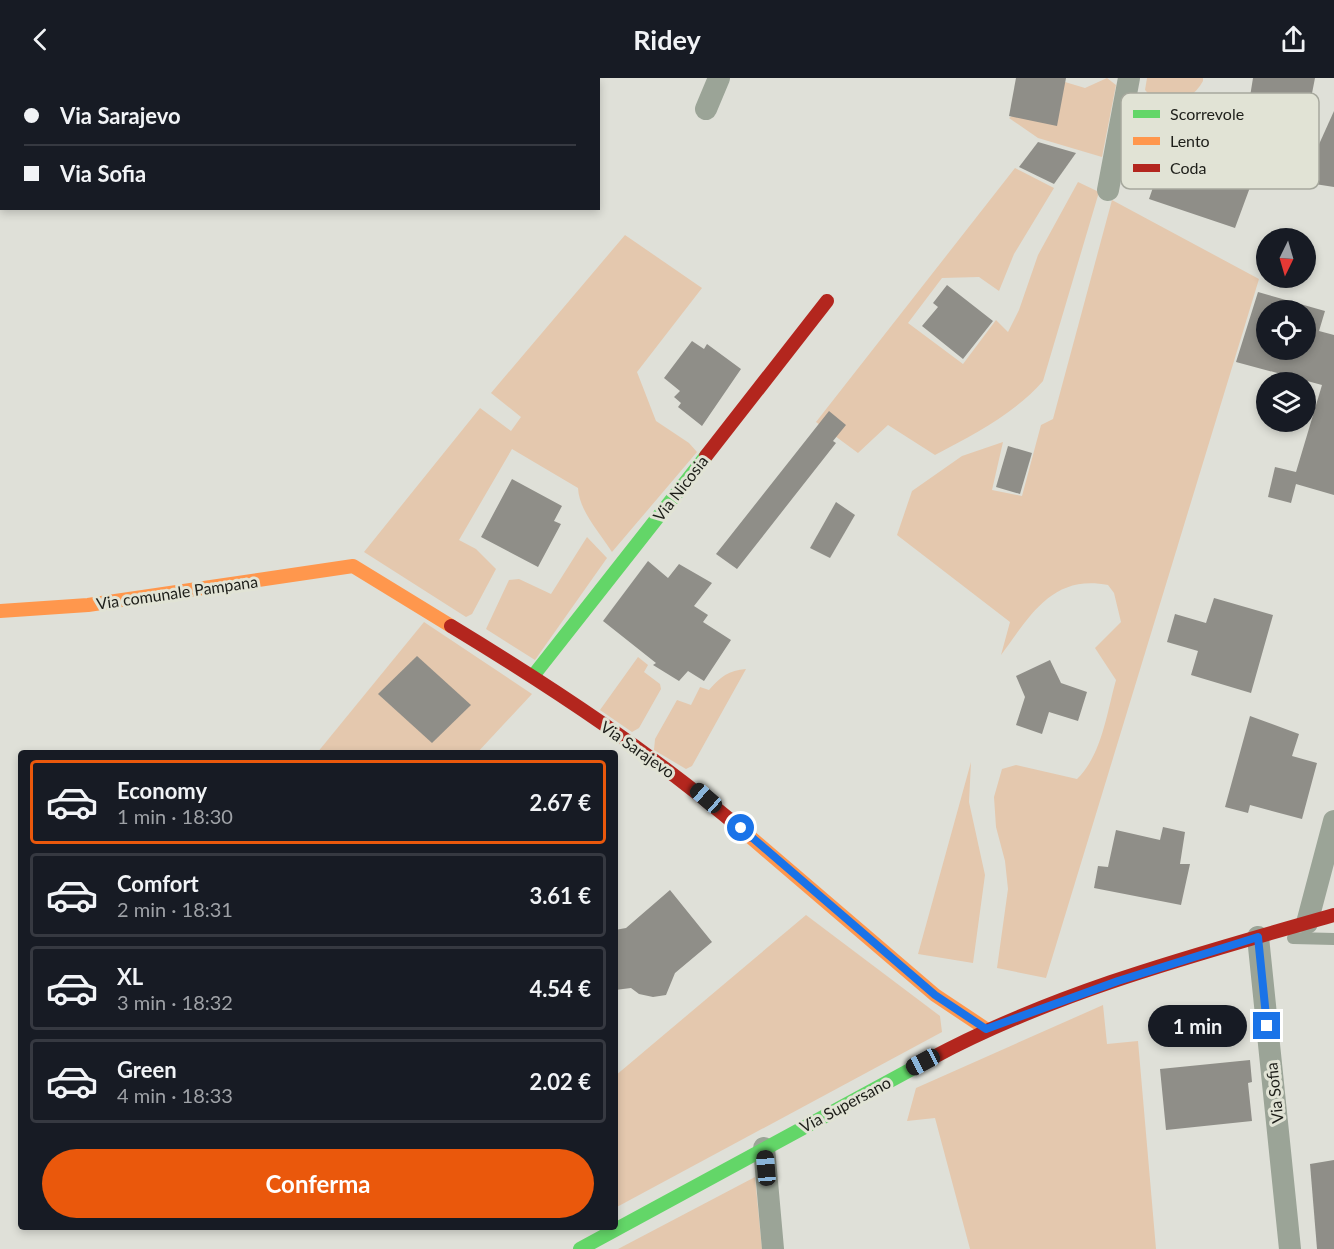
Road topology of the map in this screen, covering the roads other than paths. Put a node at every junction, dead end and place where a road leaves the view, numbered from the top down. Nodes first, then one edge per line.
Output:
1 (719, 78) edge
2 (1129, 78) edge
3 (1126, 93) edge
4 (706, 109) dead end
5 (1121, 121) edge
6 (1108, 190) dead end
7 (827, 301) dead end
8 (353, 566) joint
9 (0, 611) edge
10 (533, 676) junction
11 (1334, 821) edge
12 (1334, 915) edge
13 (1307, 923) junction
14 (1258, 937) junction
15 (1334, 939) edge
16 (986, 1029) junction
17 (764, 1148) junction
18 (618, 1228) edge
19 (615, 1230) edge
20 (580, 1249) edge
21 (773, 1249) edge
22 (1290, 1249) edge

1 - 4 street
2 - 3 street
5 - 6 street
7 - 10 street, Via Nicosia
8 - 9 street, Via comunale Pampana
8 - 10 street, Via Sarajevo
10 - 16 street, Via Sarajevo
11 - 13 street
12 - 13 street, Via Supersano
13 - 14 street, Via Supersano
14 - 15 lane, Via Supersano
14 - 16 street, Via Supersano
14 - 22 street, Via Sofia
16 - 17 street, Via Supersano
17 - 18 street, Via Supersano
17 - 21 street
19 - 20 street, Via Supersano

